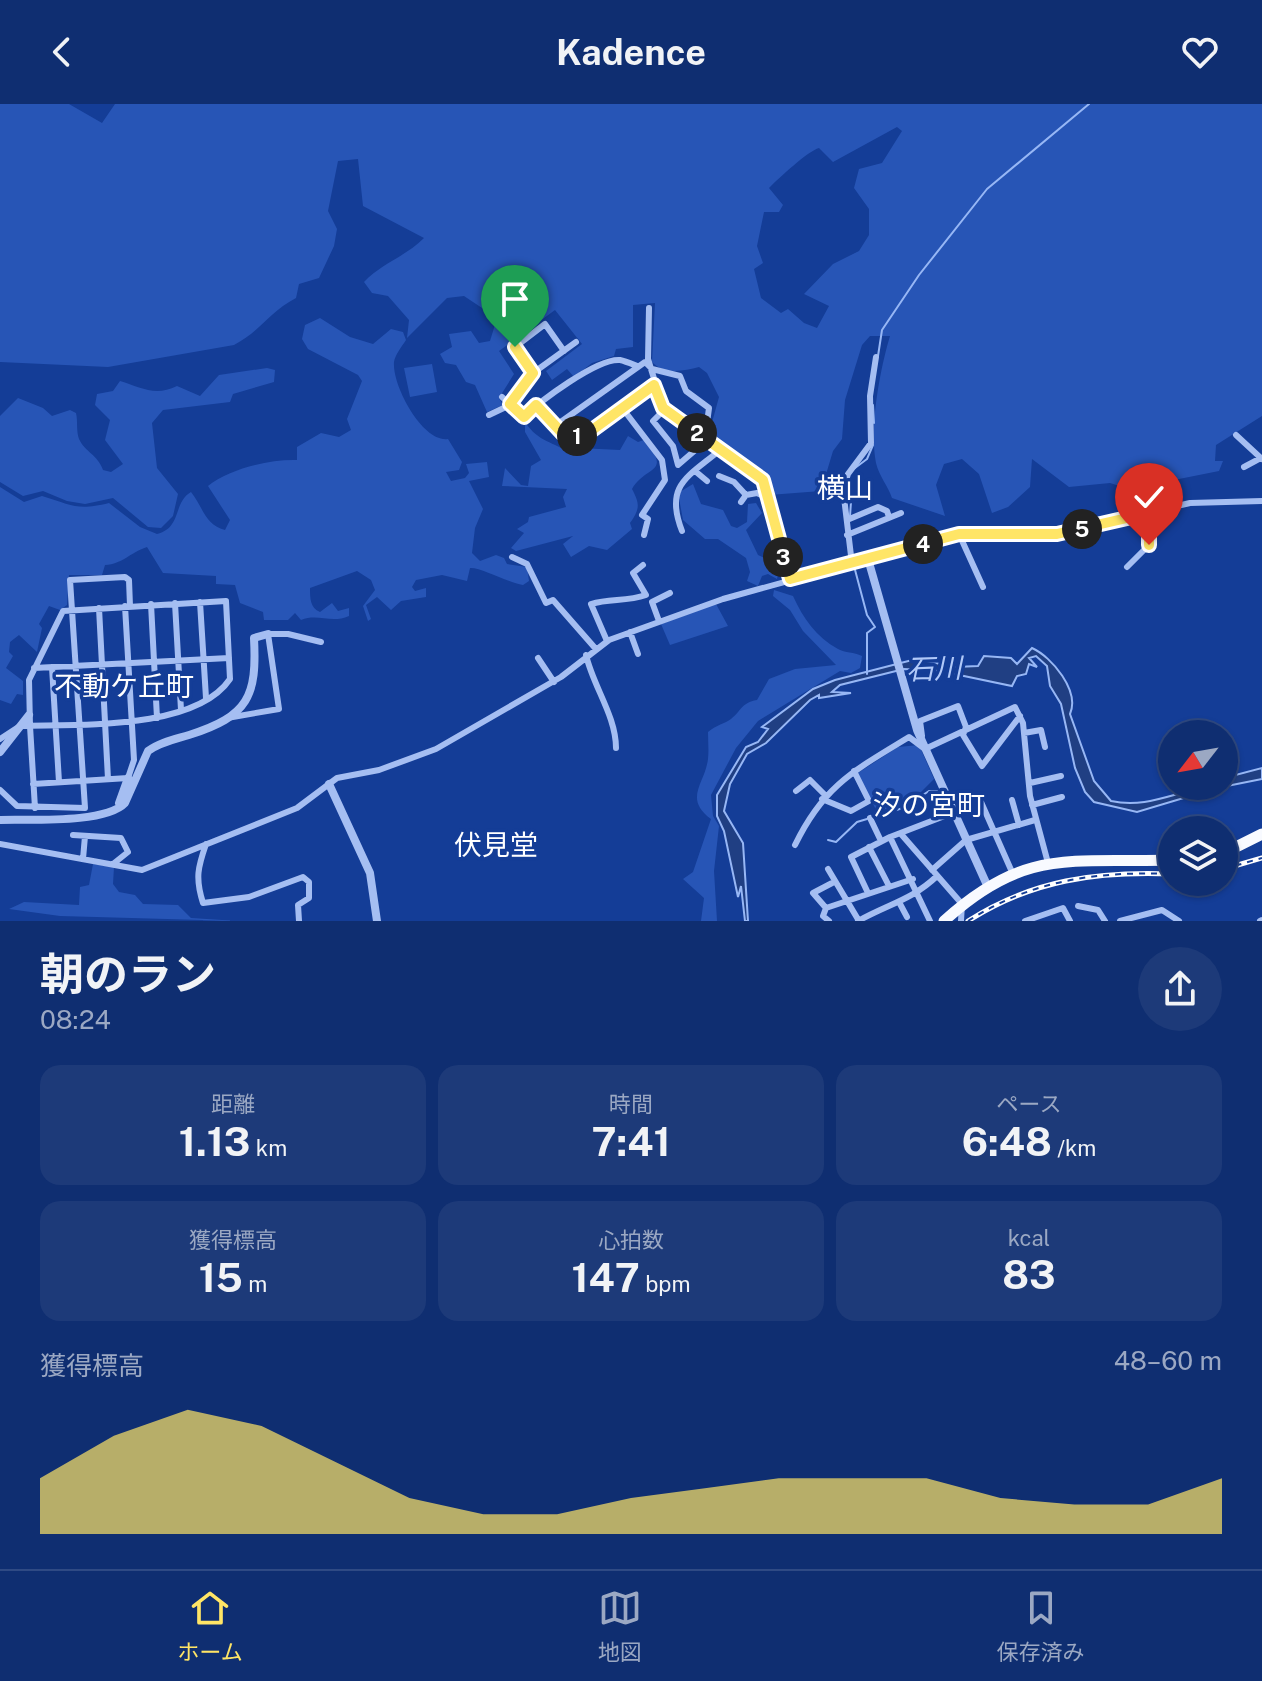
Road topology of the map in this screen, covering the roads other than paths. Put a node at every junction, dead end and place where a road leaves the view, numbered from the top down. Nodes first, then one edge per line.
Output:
1 (649, 308) dead end
2 (576, 342) dead end
3 (564, 351) junction
4 (876, 357) dead end
5 (637, 366) junction
6 (649, 366) junction
7 (533, 373) junction
8 (654, 385) junction
9 (502, 397) dead end
10 (510, 404) junction
11 (536, 405) junction
12 (623, 409) junction
13 (665, 409) junction
14 (489, 415) dead end
15 (555, 426) junction
16 (1236, 435) dead end
17 (706, 439) junction
18 (720, 450) junction
19 (1262, 458) edge
20 (1244, 467) dead end
21 (695, 471) junction
22 (719, 476) dead end
23 (1167, 480) dead end
24 (707, 481) dead end
25 (746, 495) junction
26 (766, 497) junction
27 (1262, 501) edge
28 (741, 502) dead end
29 (1170, 508) junction
30 (901, 513) dead end
31 (1149, 513) junction
32 (889, 517) junction
33 (847, 520) junction
34 (682, 531) dead end
35 (959, 534) junction
36 (644, 535) dead end
37 (847, 535) junction
38 (512, 557) dead end
39 (868, 559) junction
40 (852, 564) junction
41 (643, 565) dead end
42 (1127, 567) dead end
43 (975, 572) junction
44 (965, 578) dead end
45 (790, 579) junction
46 (983, 587) dead end
47 (670, 593) dead end
48 (200, 602) junction
49 (175, 603) junction
50 (151, 604) junction
51 (128, 606) junction
52 (99, 608) junction
53 (74, 609) junction
54 (659, 621) junction
55 (630, 632) junction
56 (268, 634) junction
57 (607, 641) junction
58 (321, 642) dead end
59 (595, 648) junction
60 (638, 654) dead end
61 (586, 655) junction
62 (229, 658) junction
63 (538, 658) dead end
64 (203, 659) junction
65 (179, 660) junction
66 (154, 662) junction
67 (128, 663) junction
68 (102, 664) junction
69 (77, 666) junction
70 (52, 667) junction
71 (34, 668) junction
72 (554, 682) junction
73 (206, 698) junction
74 (181, 710) junction
75 (29, 715) joint
76 (1020, 716) junction
77 (157, 718) junction
78 (225, 718) junction
79 (131, 721) junction
80 (105, 722) junction
81 (80, 723) junction
82 (55, 725) junction
83 (26, 726) junction
84 (963, 732) junction
85 (1024, 733) junction
86 (0, 739) edge
87 (1043, 744) dead end
88 (924, 747) junction
89 (616, 748) dead end
90 (0, 752) edge
91 (854, 771) junction
92 (1061, 776) dead end
93 (128, 778) junction
94 (108, 779) junction
95 (83, 781) junction
96 (59, 782) junction
97 (1030, 783) junction
98 (33, 784) junction
99 (329, 784) junction
100 (0, 790) edge
101 (796, 791) dead end
102 (824, 797) junction
103 (1062, 797) dead end
104 (1012, 800) dead end
105 (1032, 805) junction
106 (35, 808) junction
107 (111, 813) junction
108 (954, 814) junction
109 (1, 817) edge
110 (870, 818) dead end
111 (1035, 820) junction
112 (1019, 825) junction
113 (993, 831) junction
114 (801, 832) junction
115 (901, 834) junction
116 (1262, 834) edge
117 (73, 835) dead end
118 (85, 836) junction
119 (811, 837) dead end
120 (890, 837) junction
121 (966, 840) junction
122 (881, 841) junction
123 (0, 844) edge
124 (206, 844) junction
125 (795, 845) dead end
126 (1238, 846) edge
127 (869, 847) junction
128 (83, 859) junction
129 (1158, 860) edge
130 (1048, 863) junction
131 (113, 864) junction
132 (828, 869) dead end
133 (1012, 872) junction
134 (935, 873) junction
135 (913, 879) junction
136 (834, 882) junction
137 (987, 885) junction
138 (889, 886) junction
139 (868, 893) junction
140 (918, 895) junction
141 (844, 901) junction
142 (899, 902) junction
143 (962, 904) junction
144 (1078, 906) dead end
145 (826, 908) junction
146 (907, 917) dead end
147 (1068, 920) edge
148 (299, 921) edge
149 (377, 921) edge
150 (829, 921) edge
151 (859, 921) edge
152 (930, 921) edge
153 (944, 921) edge
154 (961, 921) edge
155 (1025, 921) edge
156 (1105, 921) edge
157 (1120, 921) edge
158 (1179, 921) edge

1 - 6 street
2 - 3 street
3 - 7 street
3 - 7 street
4 - 33 street
5 - 6 street
5 - 11 street
5 - 15 street
6 - 8 street
6 - 17 street
7 - 10 street
8 - 12 street
8 - 13 street
9 - 10 street
10 - 11 street
10 - 14 street
11 - 15 street
12 - 15 street
12 - 36 street
13 - 17 street
13 - 17 street
16 - 19 street
17 - 18 street
18 - 21 street
18 - 26 street
19 - 20 street
21 - 24 street
21 - 34 street
22 - 25 street
23 - 29 street
25 - 26 street
25 - 28 street
26 - 45 street
27 - 29 street
29 - 31 street
30 - 32 street
31 - 35 street
31 - 42 street
32 - 33 street
32 - 37 street
33 - 37 street
35 - 39 street
35 - 43 street
37 - 40 street
38 - 59 street
39 - 40 street
39 - 88 street
40 - 45 street
41 - 57 street
43 - 44 street
43 - 46 street
45 - 54 street
47 - 54 street
48 - 49 street
48 - 62 street
48 - 64 street
49 - 50 street
49 - 65 street
50 - 51 street
50 - 66 street
51 - 52 street
51 - 53 street
51 - 67 street
52 - 53 street
52 - 68 street
53 - 69 street
53 - 71 street
54 - 55 street
55 - 57 street
55 - 60 street
56 - 58 street
56 - 78 street
56 - 78 street
57 - 59 street
59 - 61 street
61 - 72 street
61 - 89 street
62 - 64 street
62 - 73 street
63 - 72 street
64 - 65 street
64 - 73 street
65 - 66 street
65 - 74 street
66 - 67 street
66 - 77 street
67 - 68 street
67 - 79 street
68 - 69 street
68 - 80 street
69 - 70 street
69 - 81 street
70 - 71 street
70 - 82 street
71 - 75 street
72 - 99 street
73 - 74 street
74 - 77 street
75 - 83 street
76 - 84 street
76 - 84 street
76 - 85 street
77 - 79 street
78 - 107 street
79 - 80 street
79 - 93 street
80 - 81 street
80 - 94 street
81 - 82 street
81 - 95 street
82 - 83 street
82 - 96 street
83 - 86 street
83 - 90 street
83 - 98 street
84 - 88 street
84 - 88 street
85 - 87 street
85 - 97 street
88 - 91 street
88 - 108 street
91 - 102 street
91 - 102 street
92 - 97 street
93 - 94 street
93 - 107 street
94 - 95 street
95 - 96 street
95 - 106 street
96 - 98 street
97 - 105 street
98 - 106 street
99 - 124 street
99 - 149 street
100 - 106 street
101 - 102 street
102 - 114 street
103 - 105 street
104 - 112 street
105 - 111 street
107 - 109 street
108 - 113 street
108 - 115 street
108 - 121 street
110 - 122 street
111 - 112 street
111 - 130 street
112 - 113 street
113 - 121 street
113 - 133 street
114 - 119 street
114 - 125 street
115 - 120 street
115 - 134 street
116 - 126 highway
117 - 118 street
118 - 128 street
118 - 131 street
120 - 122 street
120 - 135 street
121 - 134 street
121 - 137 street
122 - 127 street
123 - 128 street
124 - 131 street
124 - 148 street
127 - 138 street
127 - 139 street
128 - 131 street
129 - 130 highway
130 - 133 highway
132 - 136 street
133 - 137 highway
134 - 140 street
134 - 143 street
135 - 138 street
135 - 140 street
136 - 141 street
136 - 145 street
137 - 143 highway
138 - 139 street
139 - 141 street
140 - 142 street
140 - 152 street
141 - 145 street
141 - 151 street
142 - 146 street
142 - 151 street
143 - 153 highway
143 - 154 street
144 - 156 street
145 - 150 street
147 - 155 street
157 - 158 street

